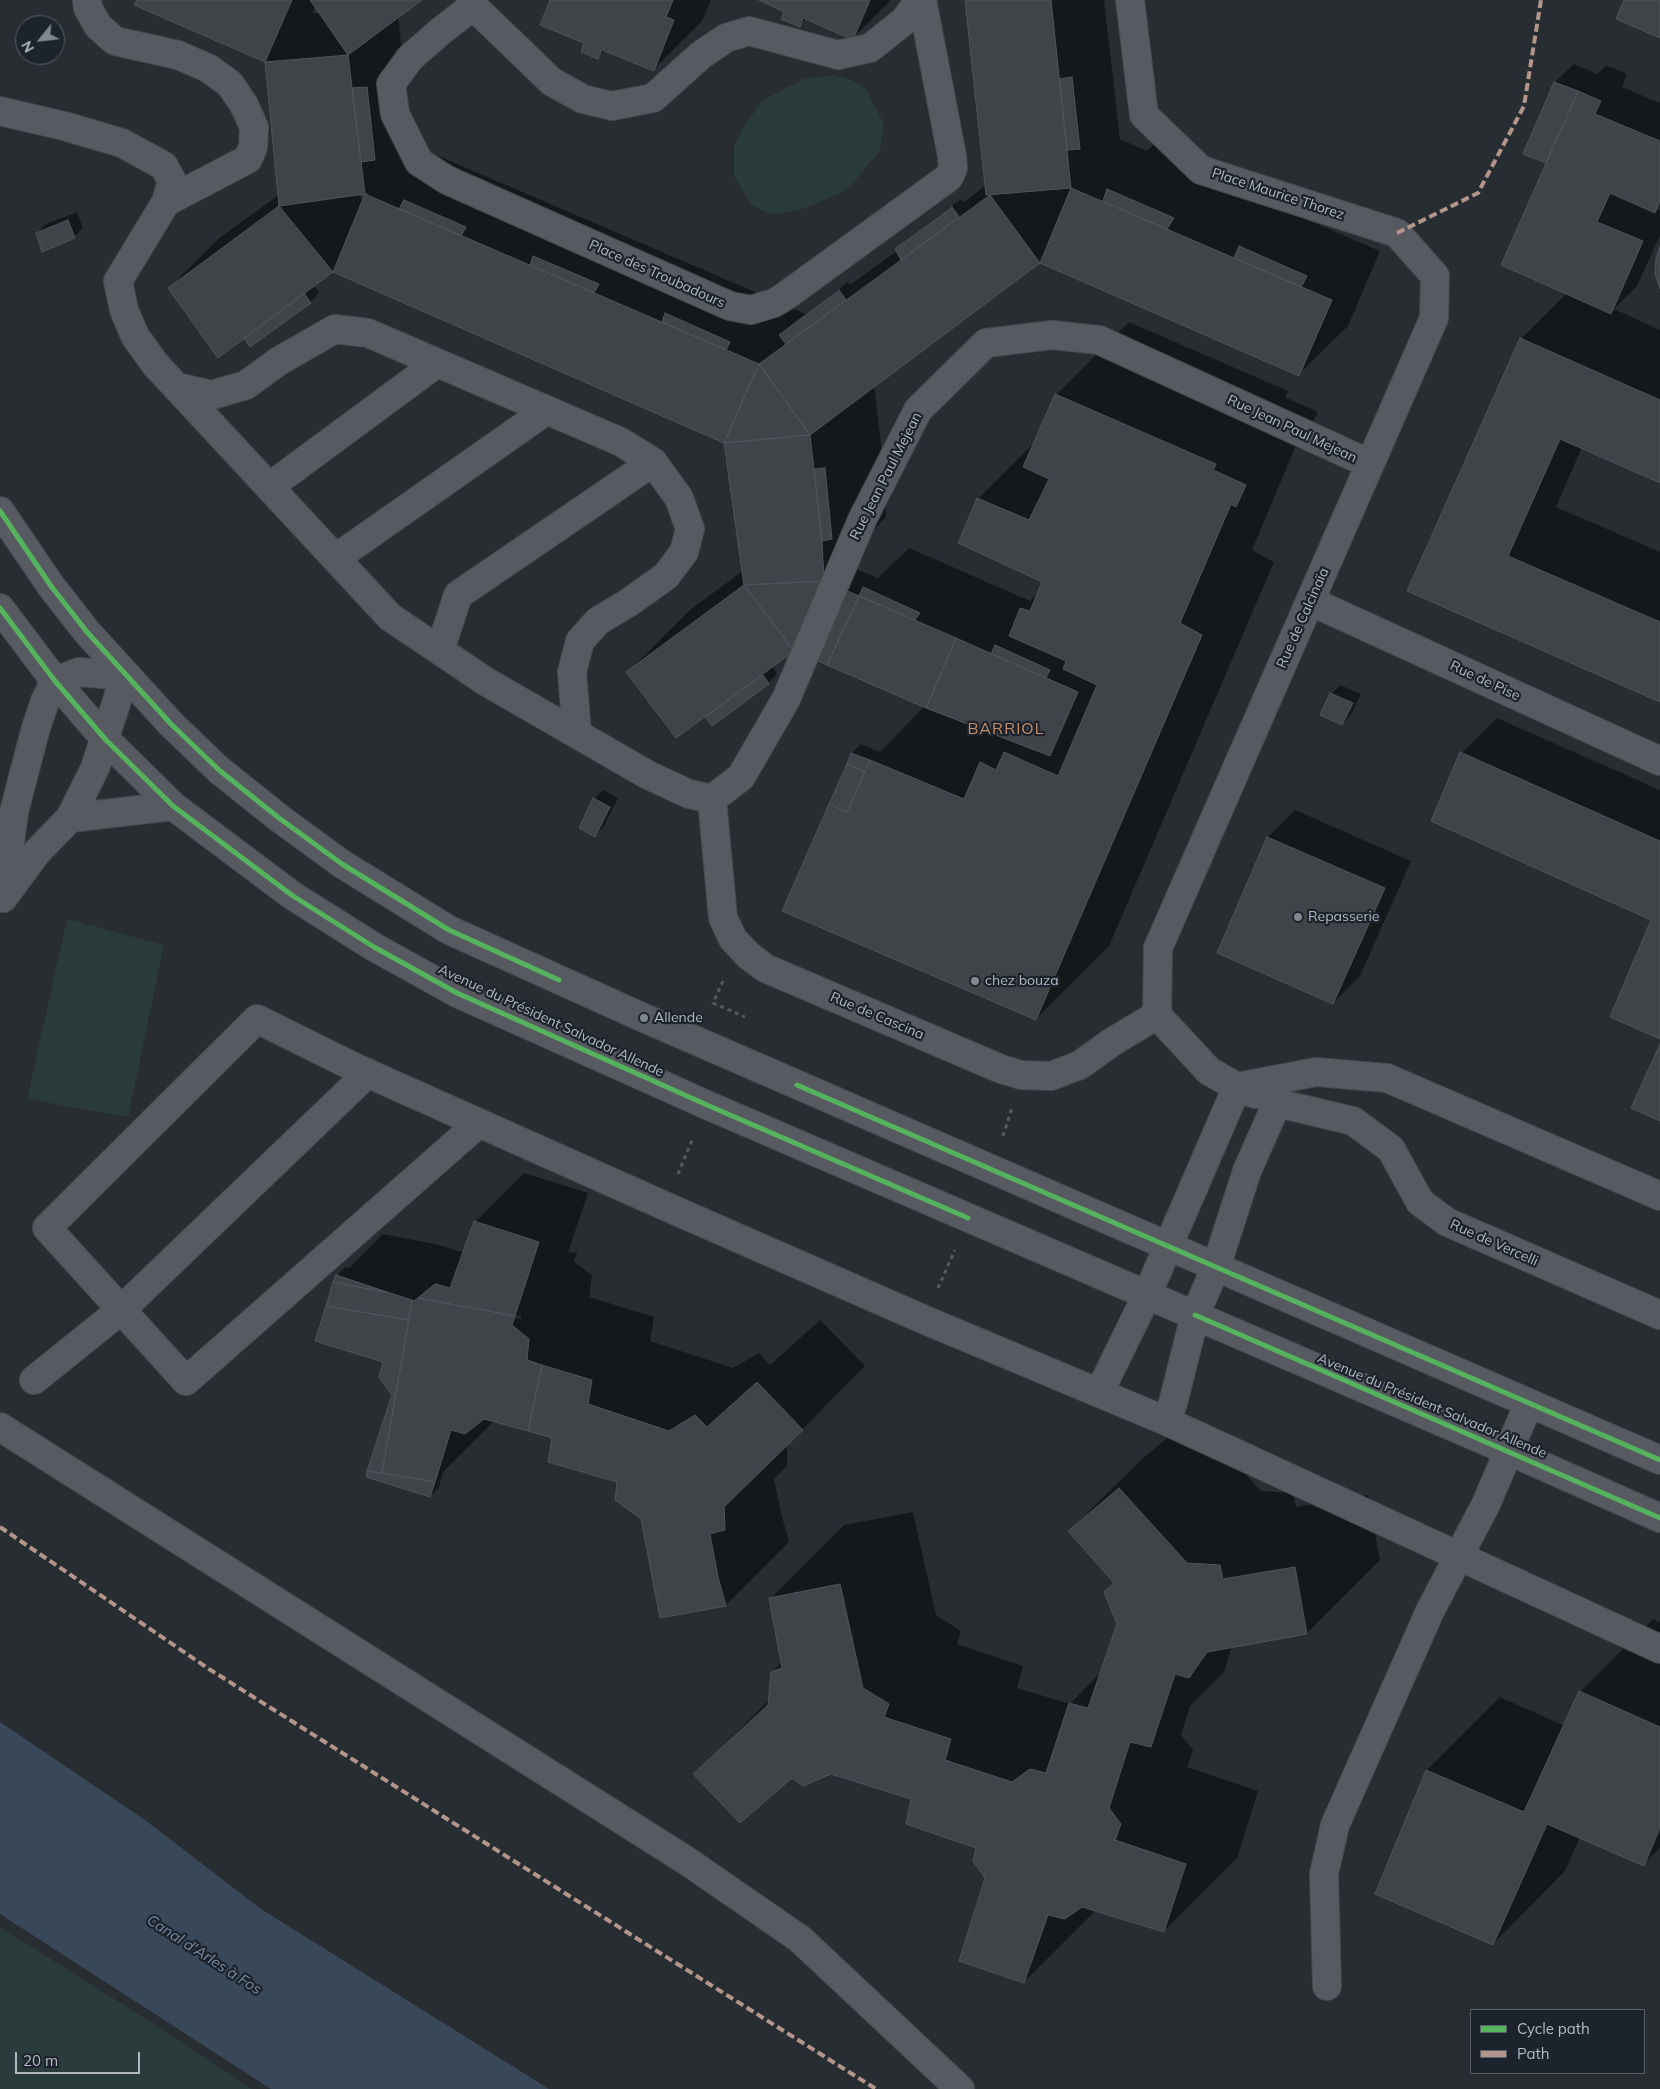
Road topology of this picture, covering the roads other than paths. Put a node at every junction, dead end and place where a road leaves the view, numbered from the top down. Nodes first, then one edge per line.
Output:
1 (86, 0) edge
2 (921, 0) edge
3 (1130, 0) edge
4 (475, 3) edge
5 (0, 111) edge
6 (166, 202) junction
7 (1398, 233) joint
8 (437, 363) junction
9 (177, 388) junction
10 (547, 410) junction
11 (653, 462) junction
12 (1370, 464) junction
13 (269, 487) junction
14 (0, 511) edge
15 (336, 558) junction
16 (1310, 601) junction
17 (0, 608) edge
18 (440, 650) junction
19 (125, 676) junction
20 (55, 681) junction
21 (577, 734) junction
22 (106, 740) junction
23 (1660, 761) edge
24 (712, 799) junction
25 (173, 806) junction
26 (70, 818) junction
27 (2, 904) edge
28 (1157, 1015) junction
29 (368, 1074) junction
30 (1237, 1087) junction
31 (1277, 1103) junction
32 (479, 1123) junction
33 (1660, 1196) edge
34 (1169, 1246) junction
35 (1216, 1267) junction
36 (1147, 1295) junction
37 (121, 1310) junction
38 (1195, 1315) junction
39 (1660, 1315) edge
40 (34, 1380) dead end
41 (1099, 1393) junction
42 (1529, 1403) junction
43 (1166, 1421) junction
44 (0, 1427) edge
45 (1508, 1451) junction
46 (1660, 1460) edge
47 (1660, 1518) edge
48 (1460, 1557) junction
49 (1660, 1649) edge
50 (1328, 1986) dead end
51 (960, 2089) edge

1 - 6 street
2 - 4 street, Place des Troubadours
2 - 4 street, Place des Troubadours
3 - 7 street, Place Maurice Thorez
5 - 6 street
6 - 9 street
7 - 12 street, Rue de Calcinaïa
8 - 9 street
8 - 10 street
8 - 13 street
9 - 13 street
10 - 11 street
10 - 15 street
11 - 18 street
11 - 21 street
12 - 16 street, Rue de Calcinaïa
12 - 24 street, Rue Jean Paul Mejean
13 - 15 street
14 - 19 street
15 - 18 street
16 - 23 street, Rue de Pise
16 - 28 street, Rue de Calcinaïa
17 - 20 street, Avenue du Président Salvador Allende
18 - 21 street
19 - 20 street
19 - 22 street
19 - 34 street
20 - 22 street, Avenue du Président Salvador Allende
20 - 27 street
21 - 24 street
22 - 25 street, Avenue du Président Salvador Allende
22 - 26 street
24 - 28 street, Rue de Cascina
25 - 26 street
25 - 36 street, Avenue du Président Salvador Allende
26 - 27 street
28 - 30 street, Rue de Vercelli
29 - 32 street
29 - 37 street
29 - 37 street
30 - 31 street, Rue de Vercelli
30 - 33 street
30 - 34 street
31 - 35 street
31 - 39 street, Rue de Vercelli
32 - 37 street
32 - 41 street
34 - 35 street
34 - 36 street
35 - 38 street
35 - 42 street
36 - 38 street, Avenue du Président Salvador Allende
36 - 41 street
37 - 40 street
38 - 43 street
38 - 45 street, Avenue du Président Salvador Allende
41 - 43 street
42 - 45 street
42 - 46 street
43 - 48 street
44 - 51 street
45 - 47 street, Avenue du Président Salvador Allende
45 - 48 street
48 - 49 street
48 - 50 street

